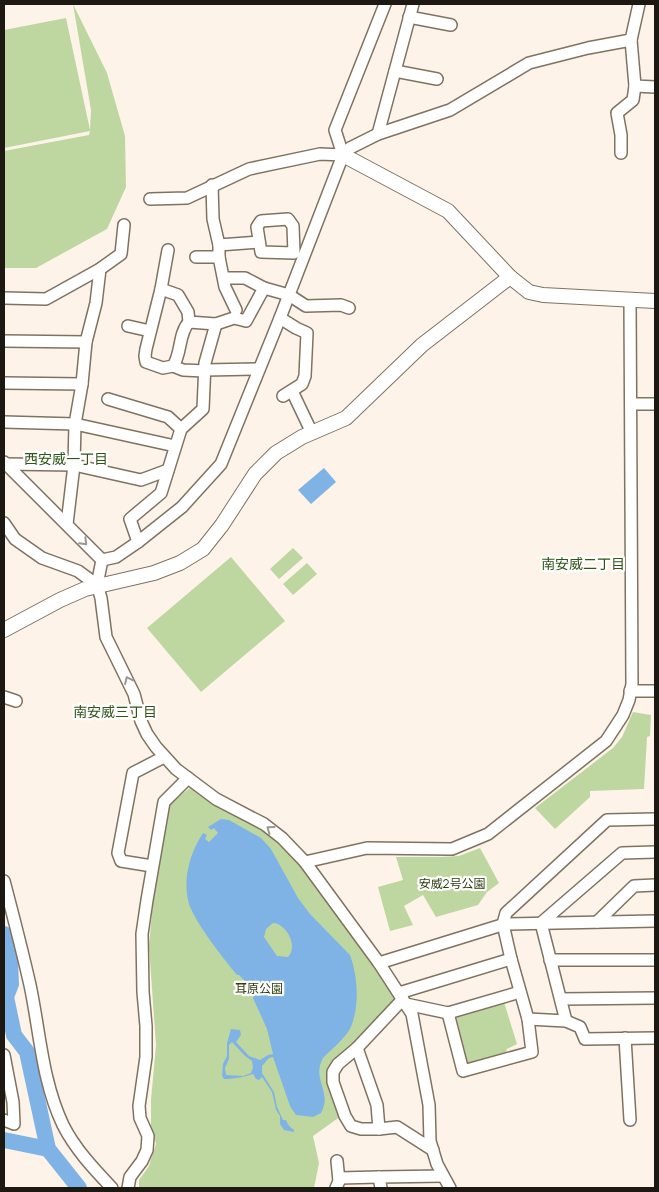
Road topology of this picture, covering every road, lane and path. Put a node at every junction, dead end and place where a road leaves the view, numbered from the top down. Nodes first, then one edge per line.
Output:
1 (385, 4) edge
2 (413, 4) edge
3 (639, 4) edge
4 (409, 17) junction
5 (451, 25) dead end
6 (631, 40) junction
7 (395, 71) junction
8 (437, 79) dead end
9 (635, 86) junction
10 (655, 87) edge
11 (378, 134) junction
12 (621, 153) dead end
13 (343, 155) junction
14 (212, 185) junction
15 (150, 199) dead end
16 (124, 225) dead end
17 (259, 242) dead end
18 (168, 250) dead end
19 (219, 251) junction
20 (196, 257) dead end
21 (100, 269) junction
22 (510, 276) junction
23 (224, 278) junction
24 (264, 288) junction
25 (161, 289) junction
26 (289, 295) junction
27 (4, 298) edge
28 (630, 300) junction
29 (655, 300) edge
30 (349, 308) dead end
31 (236, 310) dead end
32 (280, 318) junction
33 (189, 322) junction
34 (216, 324) junction
35 (128, 326) dead end
36 (150, 332) junction
37 (4, 340) edge
38 (86, 342) junction
39 (173, 366) junction
40 (259, 369) junction
41 (205, 371) junction
42 (4, 383) edge
43 (82, 384) junction
44 (108, 399) dead end
45 (631, 404) junction
46 (655, 404) edge
47 (4, 422) edge
48 (75, 424) junction
49 (181, 429) junction
50 (312, 432) junction
51 (175, 446) junction
52 (5, 463) edge
53 (74, 465) junction
54 (168, 470) junction
55 (4, 523) edge
56 (67, 524) junction
57 (138, 542) junction
58 (102, 560) junction
59 (97, 585) junction
60 (4, 630) edge
61 (630, 691) junction
62 (655, 691) edge
63 (4, 697) edge
64 (16, 701) dead end
65 (164, 757) junction
66 (188, 778) junction
67 (655, 819) edge
68 (655, 852) edge
69 (305, 862) junction
70 (152, 866) junction
71 (4, 881) edge
72 (655, 885) edge
73 (655, 921) edge
74 (597, 922) junction
75 (540, 923) junction
76 (503, 924) junction
77 (511, 960) junction
78 (550, 960) junction
79 (655, 960) edge
80 (379, 963) junction
81 (520, 992) junction
82 (655, 998) edge
83 (403, 999) junction
84 (561, 999) junction
85 (448, 1014) junction
86 (528, 1019) junction
87 (566, 1021) junction
88 (625, 1038) junction
89 (655, 1038) edge
90 (358, 1048) junction
91 (4, 1055) edge
92 (4, 1120) edge
93 (630, 1120) dead end
94 (379, 1129) junction
95 (433, 1150) junction
96 (338, 1161) dead end
97 (443, 1176) junction
98 (338, 1183) edge
99 (380, 1183) edge
100 (112, 1188) edge
101 (128, 1188) edge
102 (450, 1188) edge

1 - 13 street
2 - 4 street
3 - 6 street
4 - 5 street
4 - 7 street
6 - 9 street
6 - 11 street
7 - 8 street
7 - 11 street
9 - 10 street
9 - 12 street
11 - 13 street
13 - 14 street
13 - 22 street
13 - 26 street
14 - 15 street
14 - 19 street
16 - 21 street
17 - 19 street
18 - 25 street
19 - 20 street
19 - 23 street
21 - 27 street
21 - 38 street
22 - 28 street
22 - 50 street
23 - 24 street
23 - 31 street
24 - 26 street
24 - 34 street
25 - 33 street
25 - 36 street
26 - 30 street
26 - 32 street
28 - 29 street
28 - 45 street
32 - 40 street
32 - 50 street
33 - 34 street
33 - 39 street
34 - 41 street
35 - 36 street
36 - 39 street
37 - 38 street
38 - 43 street
39 - 41 street
40 - 41 street
40 - 57 street
41 - 49 street
42 - 43 street
43 - 48 street
44 - 49 street
45 - 46 street
45 - 61 street
47 - 48 street
48 - 51 street
48 - 53 street
49 - 51 street
50 - 59 street
51 - 54 street
52 - 53 street
52 - 56 street
53 - 54 street
53 - 56 street
54 - 57 street
55 - 59 street
56 -> 58 street
57 - 58 street
58 - 59 street
59 - 60 street
65 -> 59 street
61 - 62 street
61 - 69 street
63 - 64 street
65 - 66 street
65 - 70 street
69 -> 66 street
66 - 70 street
67 - 76 street
68 - 75 street
69 - 80 street
70 - 101 street
71 - 100 street
72 - 74 street
73 - 74 street
74 - 75 street
75 - 76 street
75 - 78 street
76 - 77 street
76 - 80 street
77 - 81 street
77 - 83 street
78 - 79 street
78 - 84 street
80 - 83 street
81 - 85 street
81 - 86 street
82 - 84 street
83 - 85 street
83 - 90 street
83 - 95 street
84 - 87 street
85 - 86 street
86 - 87 street
87 - 88 street
88 - 89 street
88 - 93 street
90 - 94 street
90 - 94 street
91 - 92 street
94 - 95 street
95 - 97 street
96 - 98 street
97 - 99 street
97 - 102 street
98 - 99 street

